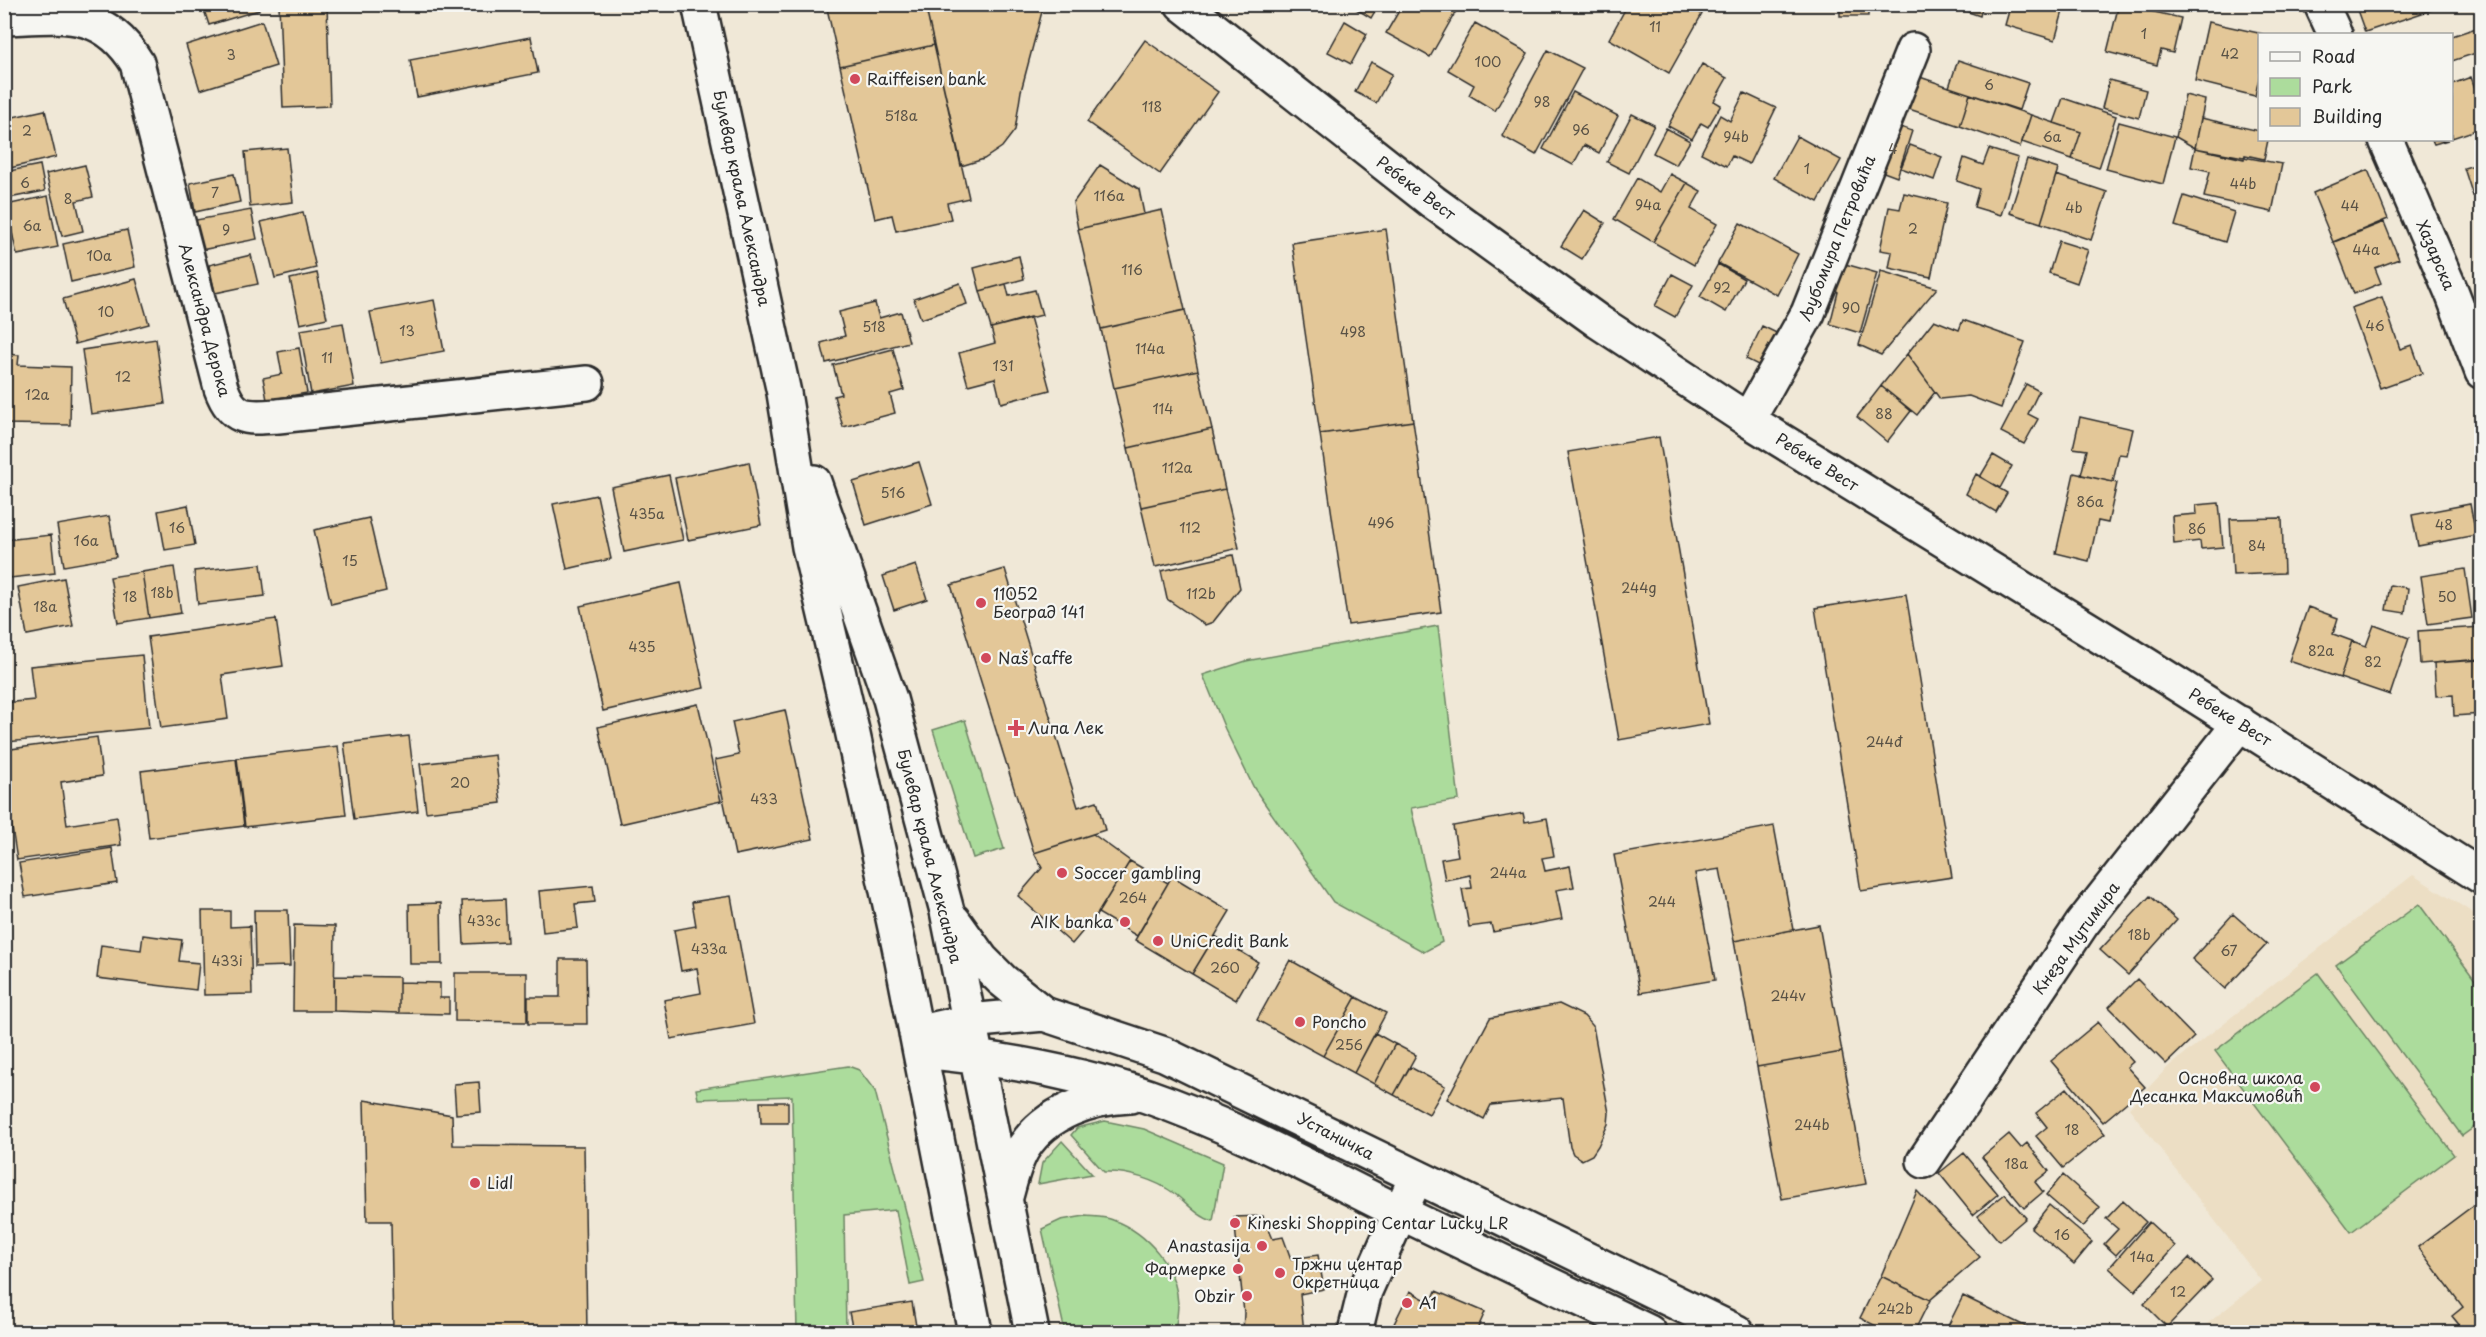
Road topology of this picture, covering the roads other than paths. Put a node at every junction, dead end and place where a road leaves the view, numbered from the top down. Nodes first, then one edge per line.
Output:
1 (699, 4) edge
2 (1182, 4) edge
3 (2321, 4) edge
4 (4, 18) edge
5 (2336, 33) edge
6 (1913, 50) dead end
7 (2386, 141) edge
8 (2481, 372) edge
9 (587, 383) dead end
10 (784, 393) junction
11 (1748, 420) junction
12 (2240, 723) junction
13 (2481, 877) edge
14 (947, 911) junction
15 (1044, 1014) junction
16 (969, 1021) junction
17 (918, 1042) junction
18 (976, 1056) junction
19 (1146, 1096) junction
20 (1924, 1161) dead end
21 (1416, 1177) junction
22 (1004, 1202) junction
23 (1399, 1212) junction
24 (975, 1332) edge
25 (1032, 1332) edge
26 (1354, 1332) edge
27 (1648, 1332) edge
28 (1737, 1332) edge

1 - 10 main road, Булевар краља Александра
2 - 11 main road, Ребеке Вест
3 - 5 main road
4 - 9 main road, Александра Дерока
6 - 11 main road, Љубомира Петровића
7 - 8 main road, Хазарска
10 - 14 main road, Булевар краља Александра
10 - 17 main road, Булевар краља Александра
11 - 12 main road, Ребеке Вест
12 - 13 main road, Ребеке Вест
12 - 20 main road, Кнеза Мутимира
14 - 15 main road
14 - 16 main road, Булевар краља Александра
15 - 16 main road, Устаничка
15 - 21 main road, Устаничка
16 - 17 main road, Устаничка
16 - 18 main road, Булевар краља Александра
17 - 18 main road
17 - 24 main road, Булевар краља Александра
18 - 19 main road
18 - 22 main road, Булевар краља Александра
19 - 22 main road
19 - 23 main road
21 - 23 main road
21 - 28 main road, Устаничка
22 - 25 main road, Булевар краља Александра
23 - 26 main road
23 - 27 main road

